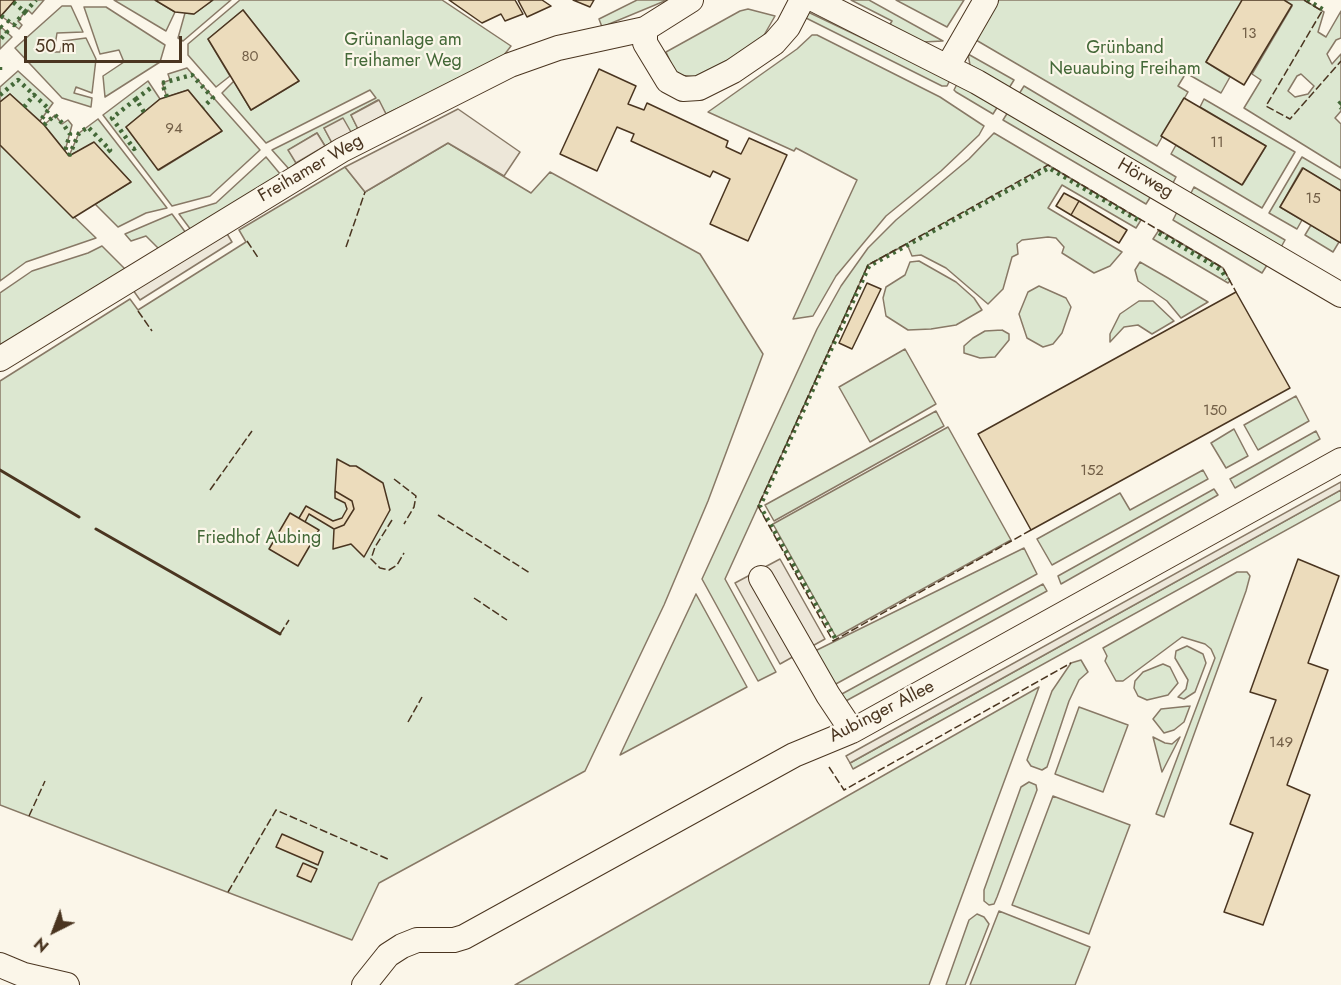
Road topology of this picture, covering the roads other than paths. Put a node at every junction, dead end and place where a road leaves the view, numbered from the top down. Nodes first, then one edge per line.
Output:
1 (691, 0) edge
2 (802, 0) edge
3 (815, 0) edge
4 (986, 0) edge
5 (645, 29) junction
6 (948, 66) junction
7 (1341, 295) edge
8 (0, 359) edge
9 (1341, 460) edge
10 (761, 578) dead end
11 (852, 731) junction
12 (0, 964) edge
13 (67, 985) edge
14 (363, 985) edge

1 - 5 street, Freihamer Weg
2 - 5 street
3 - 6 street
4 - 6 street
5 - 8 street, Freihamer Weg
6 - 7 street, Hörweg
9 - 11 street, Aubinger Allee
10 - 11 street
11 - 14 street, Aubinger Allee
12 - 13 street

